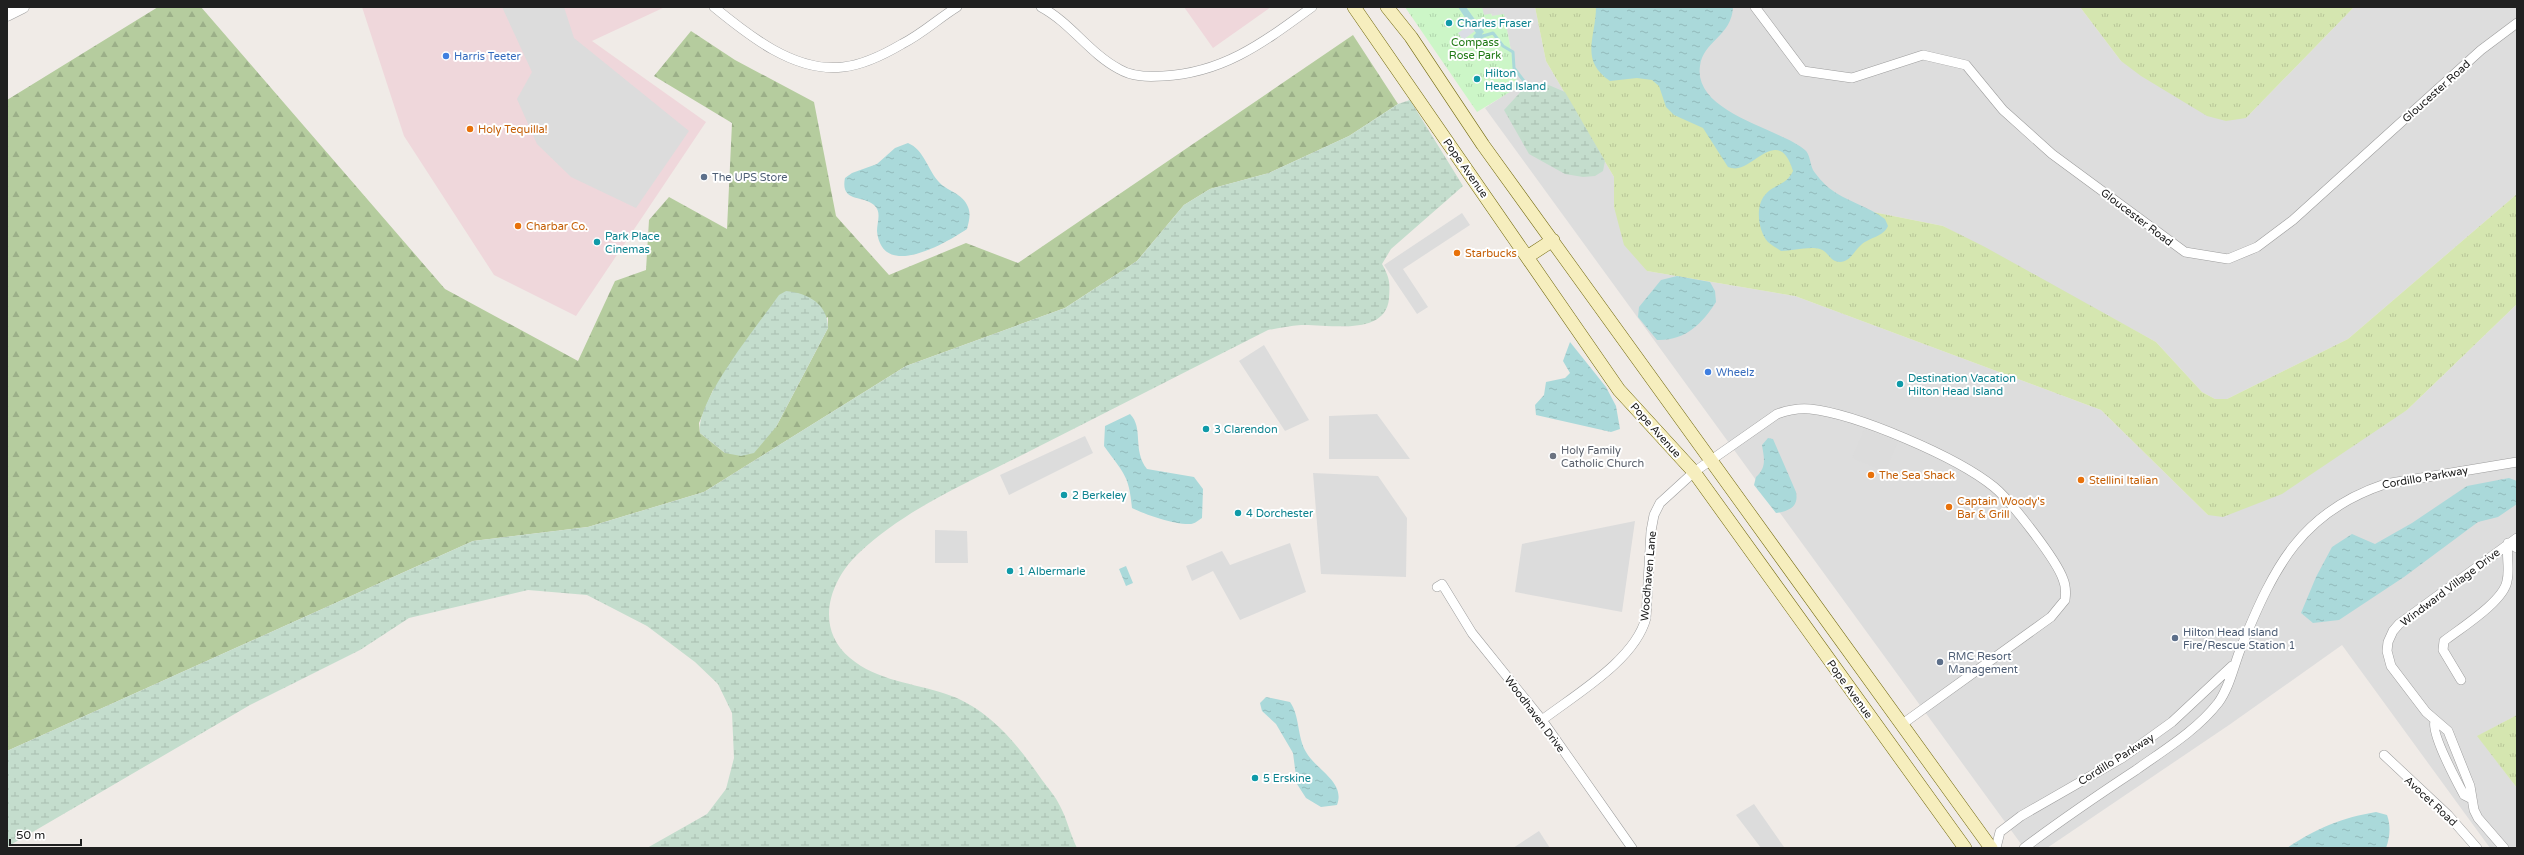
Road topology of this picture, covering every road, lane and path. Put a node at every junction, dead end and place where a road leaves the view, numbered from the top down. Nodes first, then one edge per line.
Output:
1 (23, 7) edge
2 (714, 7) edge
3 (958, 7) edge
4 (1041, 7) edge
5 (1312, 7) edge
6 (1354, 7) edge
7 (1387, 7) edge
8 (1755, 7) edge
9 (7, 15) edge
10 (2517, 23) edge
11 (1554, 240) junction
12 (1527, 257) junction
13 (1712, 462) junction
14 (2517, 462) edge
15 (1694, 472) junction
16 (2517, 538) edge
17 (2508, 544) junction
18 (2517, 548) edge
19 (2512, 582) edge
20 (1437, 587) dead end
21 (2235, 663) junction
22 (2461, 680) dead end
23 (1542, 720) junction
24 (2435, 721) junction
25 (1901, 725) junction
26 (2384, 756) dead end
27 (2470, 798) junction
28 (1632, 848) edge
29 (1965, 848) edge
30 (1991, 848) edge
31 (1996, 848) edge
32 (2024, 848) edge
33 (2477, 848) edge
34 (2504, 848) edge

1 - 9 street
2 - 3 street
4 - 5 street
6 - 12 main road, Pope Avenue
7 - 11 main road, Pope Avenue
8 - 10 street, Gloucester Road
11 - 12 main road
11 - 13 main road, Pope Avenue
12 - 15 main road, Pope Avenue
13 - 15 street, Woodhaven Lane
13 - 25 main road, Pope Avenue
13 - 25 street, Woodhaven Lane
14 - 21 street, Cordillo Parkway
15 - 23 street, Woodhaven Lane
15 - 29 main road, Pope Avenue
16 - 17 street, Windward Village Drive
17 - 18 street
17 - 19 street
17 - 24 street, Windward Village Drive
19 - 22 street
20 - 23 street, Woodhaven Drive
21 - 31 street, Cordillo Parkway
21 - 32 street, Cordillo Parkway
23 - 28 street, Woodhaven Drive
24 - 27 street, Windward Village Drive
24 - 27 street, Windward Village Drive
25 - 30 main road, Pope Avenue
26 - 33 street, Avocet Road
27 - 34 street, Windward Village Drive

